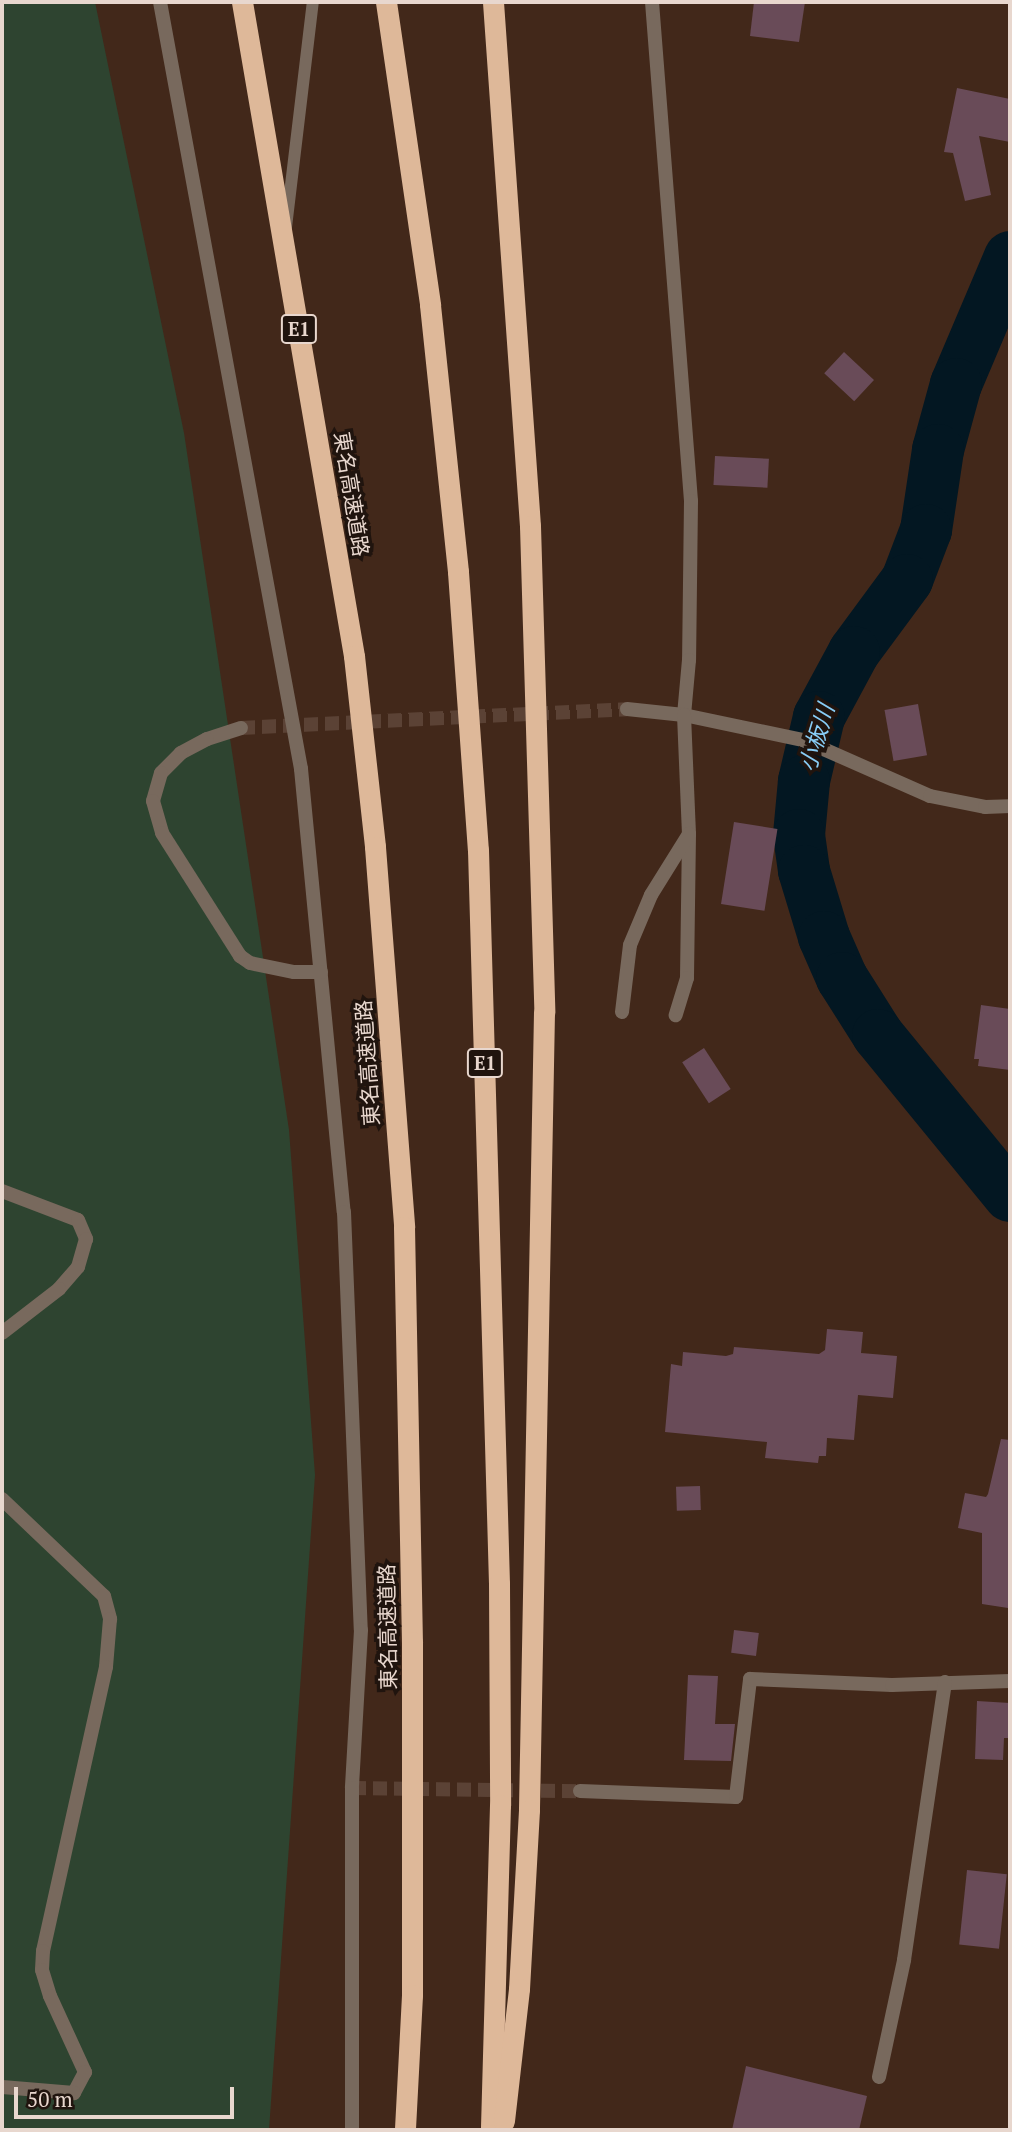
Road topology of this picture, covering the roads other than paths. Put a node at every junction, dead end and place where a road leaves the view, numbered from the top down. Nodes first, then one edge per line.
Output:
1 (160, 2) edge
2 (242, 2) edge
3 (313, 2) edge
4 (386, 2) edge
5 (493, 2) edge
6 (653, 2) edge
7 (285, 240) junction
8 (627, 709) tunnel mouth
9 (684, 715) junction
10 (240, 728) tunnel mouth
11 (1010, 806) edge
12 (689, 834) junction
13 (321, 972) junction
14 (622, 1012) dead end
15 (676, 1016) dead end
16 (2, 1191) edge
17 (2, 1333) edge
18 (2, 1499) edge
19 (1010, 1681) edge
20 (946, 1682) junction
21 (580, 1791) tunnel mouth
22 (879, 2077) dead end
23 (2, 2087) edge
24 (352, 2130) edge
25 (405, 2130) edge
26 (491, 2130) edge
27 (503, 2130) edge

1 - 13 street
2 - 7 highway, 東名高速道路 / E1
3 - 7 lane
4 - 26 highway, E1
5 - 27 highway
6 - 9 street
7 - 25 highway, 東名高速道路 / E1
8 - 9 street
9 - 11 street
9 - 12 street
10 - 13 street
12 - 14 street
12 - 15 street
13 - 24 street
16 - 17 street
18 - 23 street
19 - 20 street
20 - 21 street
20 - 22 street

